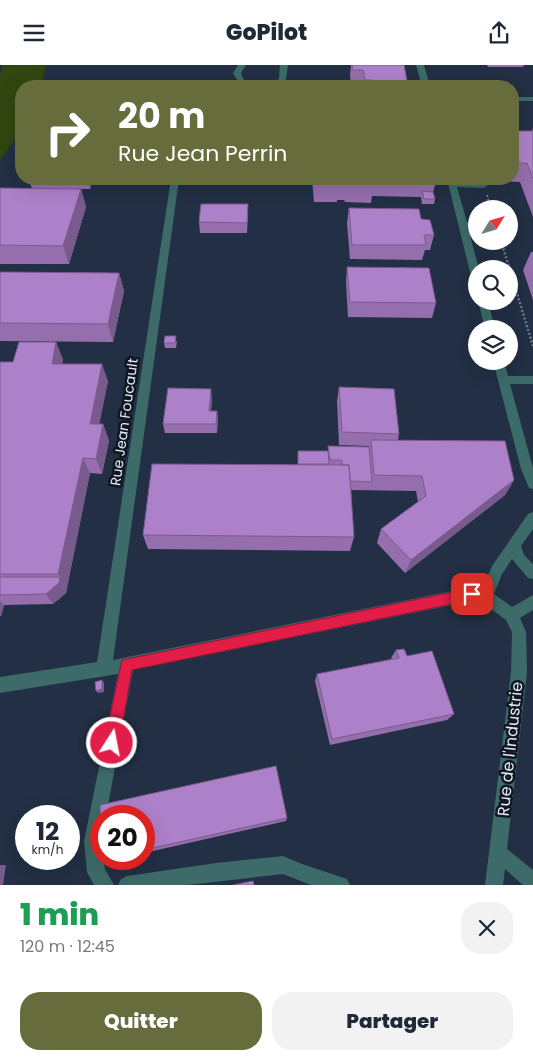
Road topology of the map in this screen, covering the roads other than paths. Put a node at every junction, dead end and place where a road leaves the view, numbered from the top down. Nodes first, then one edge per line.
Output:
1 (242, 65) edge
2 (284, 65) edge
3 (420, 65) edge
4 (240, 80) edge
5 (282, 80) edge
6 (424, 80) edge
7 (519, 99) edge
8 (533, 99) edge
9 (174, 185) edge
10 (453, 185) edge
11 (463, 225) junction
12 (468, 225) edge
13 (472, 260) edge
14 (500, 370) edge
15 (503, 380) junction
16 (533, 380) edge
17 (533, 484) edge
18 (533, 518) edge
19 (514, 545) junction
20 (533, 573) edge
21 (486, 597) junction
22 (533, 602) edge
23 (511, 615) junction
24 (127, 665) junction
25 (104, 669) junction
26 (0, 685) edge
27 (499, 854) junction
28 (533, 884) edge
29 (105, 885) edge
30 (128, 885) edge
31 (341, 885) edge
32 (494, 885) edge

1 - 4 street
2 - 5 street
3 - 6 street
7 - 8 street
9 - 25 street, Rue Jean Foucault
10 - 11 street
11 - 12 street
11 - 13 street
14 - 15 street
15 - 16 street
15 - 17 street
18 - 19 street
19 - 20 street
19 - 21 street
21 - 23 street
21 - 24 street
22 - 23 street
23 - 27 street, Rue de l'Industrie
24 - 25 street
24 - 29 street
25 - 26 street
27 - 28 street
27 - 32 street, Rue de l'Industrie
30 - 31 street

